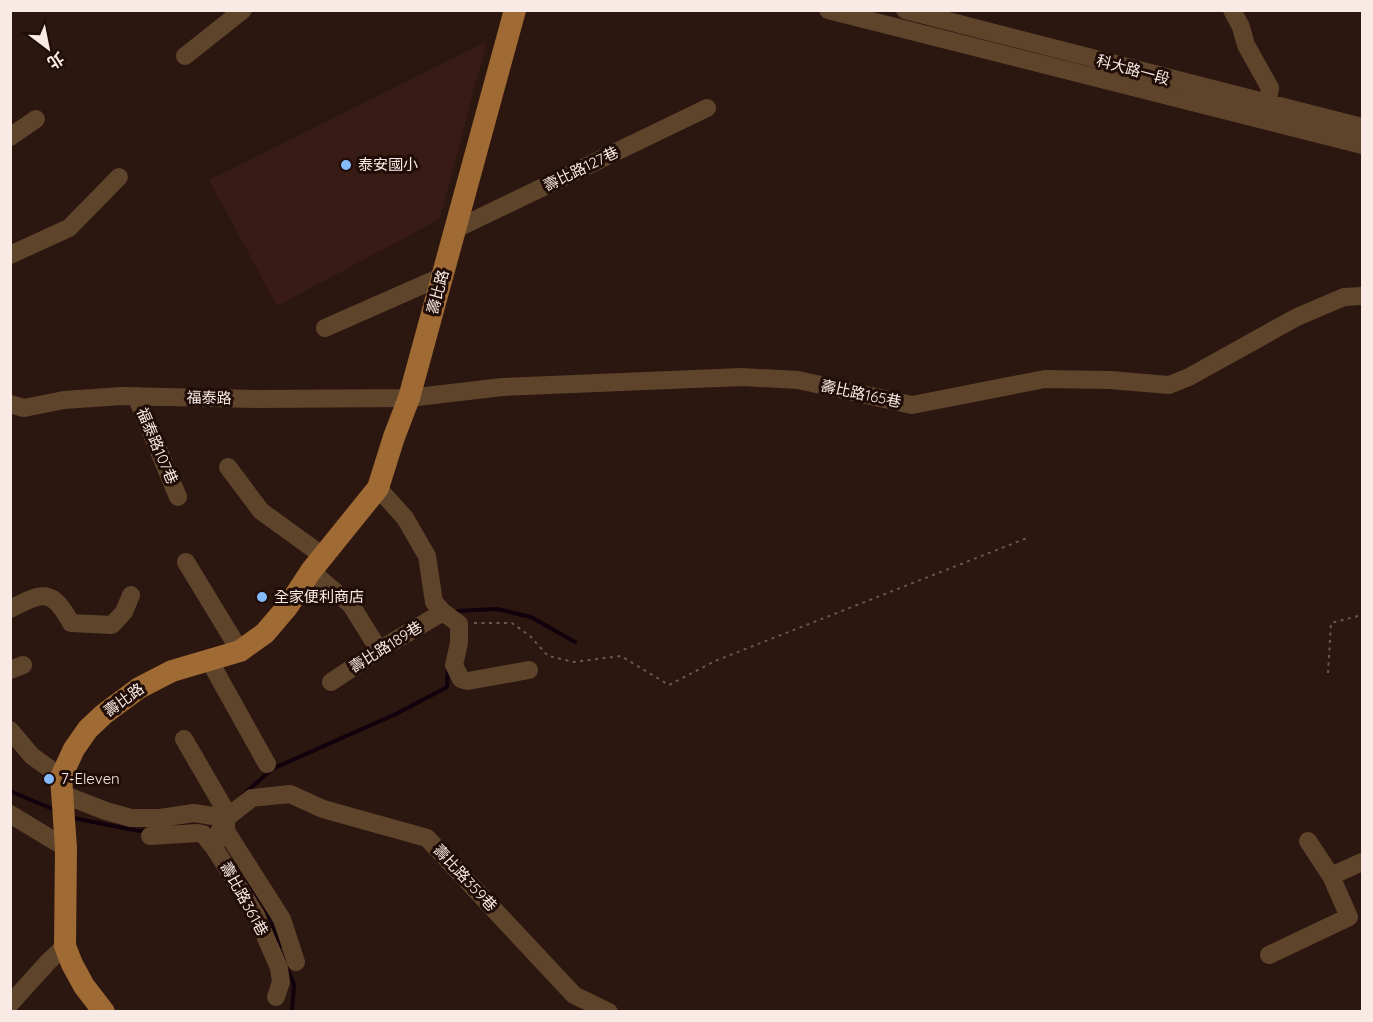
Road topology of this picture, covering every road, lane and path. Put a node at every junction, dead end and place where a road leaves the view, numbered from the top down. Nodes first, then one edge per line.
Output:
1 (243, 10) edge
2 (515, 10) edge
3 (828, 10) edge
4 (905, 10) edge
5 (1232, 10) edge
6 (185, 56) dead end
7 (1267, 104) junction
8 (707, 108) dead end
9 (36, 119) dead end
10 (1362, 128) edge
11 (10, 137) edge
12 (1362, 145) edge
13 (119, 177) dead end
14 (456, 229) junction
15 (10, 255) edge
16 (443, 276) junction
17 (1362, 296) edge
18 (325, 328) dead end
19 (136, 396) junction
20 (409, 398) junction
21 (10, 404) edge
22 (228, 466) dead end
23 (378, 488) junction
24 (178, 497) dead end
25 (1027, 538) dead end
26 (186, 562) dead end
27 (317, 564) junction
28 (131, 595) dead end
29 (10, 609) edge
30 (443, 612) junction
31 (1362, 615) edge
32 (459, 624) junction
33 (378, 650) junction
34 (240, 651) junction
35 (208, 660) junction
36 (529, 670) dead end
37 (1328, 673) dead end
38 (331, 682) dead end
39 (10, 730) edge
40 (184, 738) dead end
41 (267, 764) dead end
42 (62, 791) junction
43 (10, 814) edge
44 (220, 832) junction
45 (150, 836) dead end
46 (65, 840) junction
47 (1308, 840) dead end
48 (1362, 862) edge
49 (1331, 876) junction
50 (65, 946) junction
51 (1269, 955) dead end
52 (296, 962) dead end
53 (276, 997) dead end
54 (10, 1004) edge
55 (104, 1011) edge
56 (609, 1011) edge

1 - 6 street
2 - 14 main road, 壽比路
3 - 12 street
4 - 7 street, 科大路一段
5 - 7 street
7 - 10 street, 科大路一段
8 - 14 street, 壽比路127巷
9 - 11 street
13 - 15 street
14 - 16 main road, 壽比路
16 - 18 street
16 - 20 main road, 壽比路
17 - 20 street, 壽比路165巷
19 - 20 street, 福泰路
19 - 21 street, 福泰路
19 - 24 street, 福泰路107巷
20 - 23 main road, 壽比路
22 - 27 street
23 - 27 main road, 壽比路
23 - 30 street
25 - 32 path
26 - 34 street
27 - 33 street
27 - 34 main road, 壽比路
28 - 29 street
30 - 32 street
30 - 33 street, 壽比路189巷
31 - 37 path
32 - 36 street
33 - 38 street, 壽比路189巷
34 - 35 main road, 壽比路
35 - 41 street
35 - 42 main road, 壽比路
39 - 42 street
40 - 44 street
42 - 44 street
42 - 46 main road
43 - 46 street
44 - 45 street
44 - 52 street
44 - 53 street, 壽比路361巷
44 - 56 street, 壽比路359巷
46 - 50 main road
47 - 49 street
48 - 49 street
49 - 51 street
50 - 54 street
50 - 55 main road

